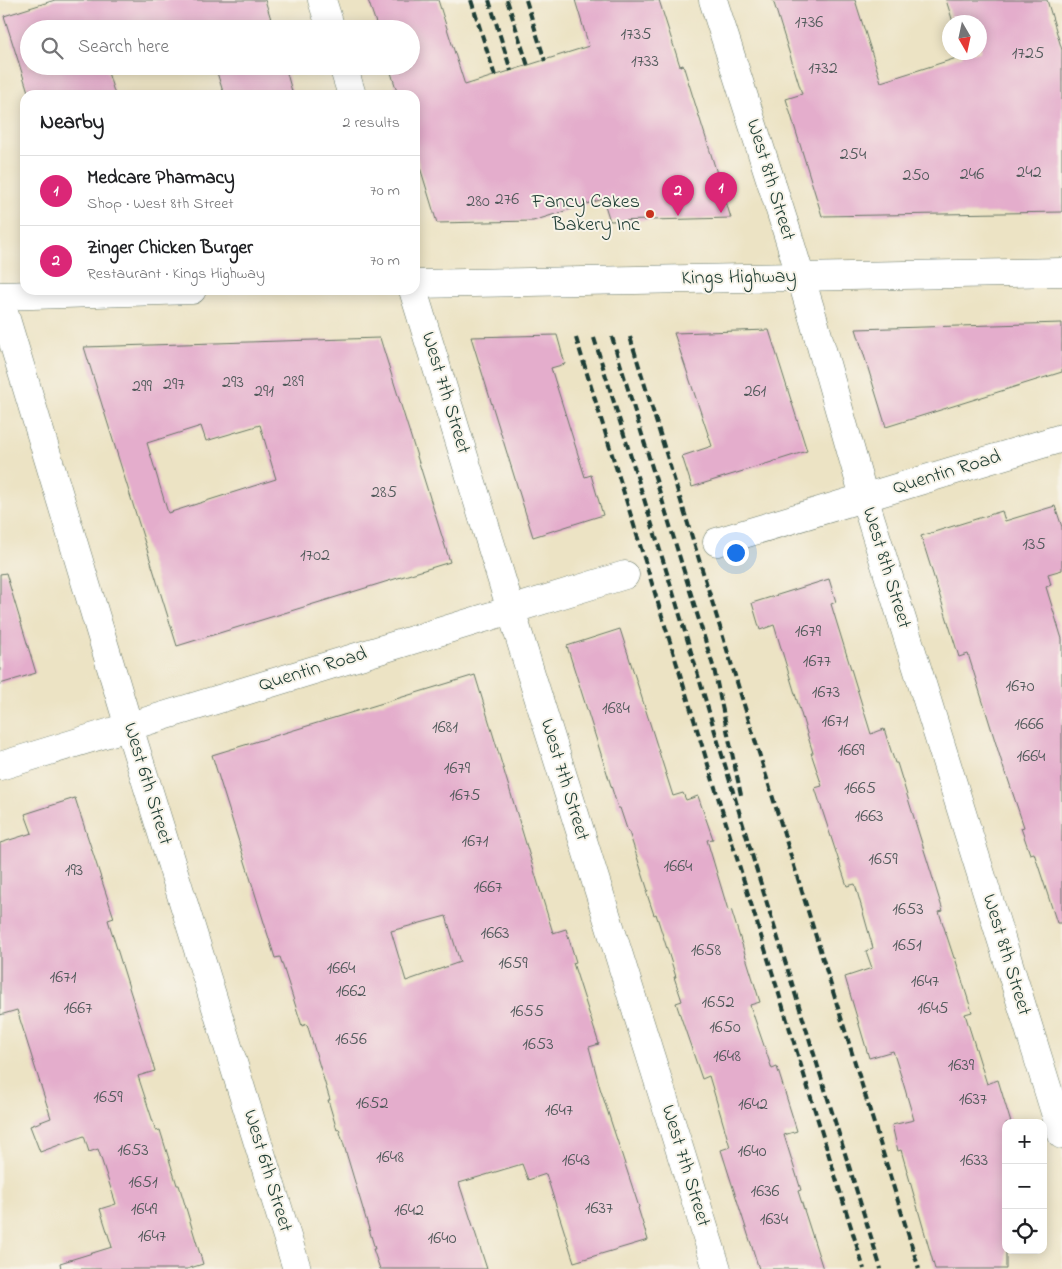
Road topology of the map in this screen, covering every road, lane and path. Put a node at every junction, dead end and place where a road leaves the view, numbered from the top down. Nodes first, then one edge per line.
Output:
1 (322, 0) edge
2 (713, 0) edge
3 (328, 20) edge
4 (346, 75) edge
5 (350, 90) edge
6 (1062, 272) edge
7 (800, 277) junction
8 (420, 284) edge
9 (55, 295) edge
10 (415, 295) edge
11 (0, 297) edge
12 (1062, 438) edge
13 (864, 498) junction
14 (717, 542) dead end
15 (625, 575) dead end
16 (511, 610) junction
17 (129, 726) junction
18 (0, 766) edge
19 (1062, 1135) edge
20 (297, 1269) edge
21 (717, 1269) edge

1 - 3 street
2 - 7 street, West 8th Street
4 - 5 street
6 - 7 street, Kings Highway
7 - 8 street, Kings Highway
7 - 13 street, West 8th Street
9 - 11 street
10 - 16 street, West 7th Street
11 - 17 street, West 6th Street
12 - 13 street, Quentin Road
13 - 14 street, Quentin Road
13 - 19 street, West 8th Street
15 - 16 street, Quentin Road
16 - 17 street, Quentin Road
16 - 21 street, West 7th Street
17 - 18 street, Quentin Road
17 - 20 street, West 6th Street

